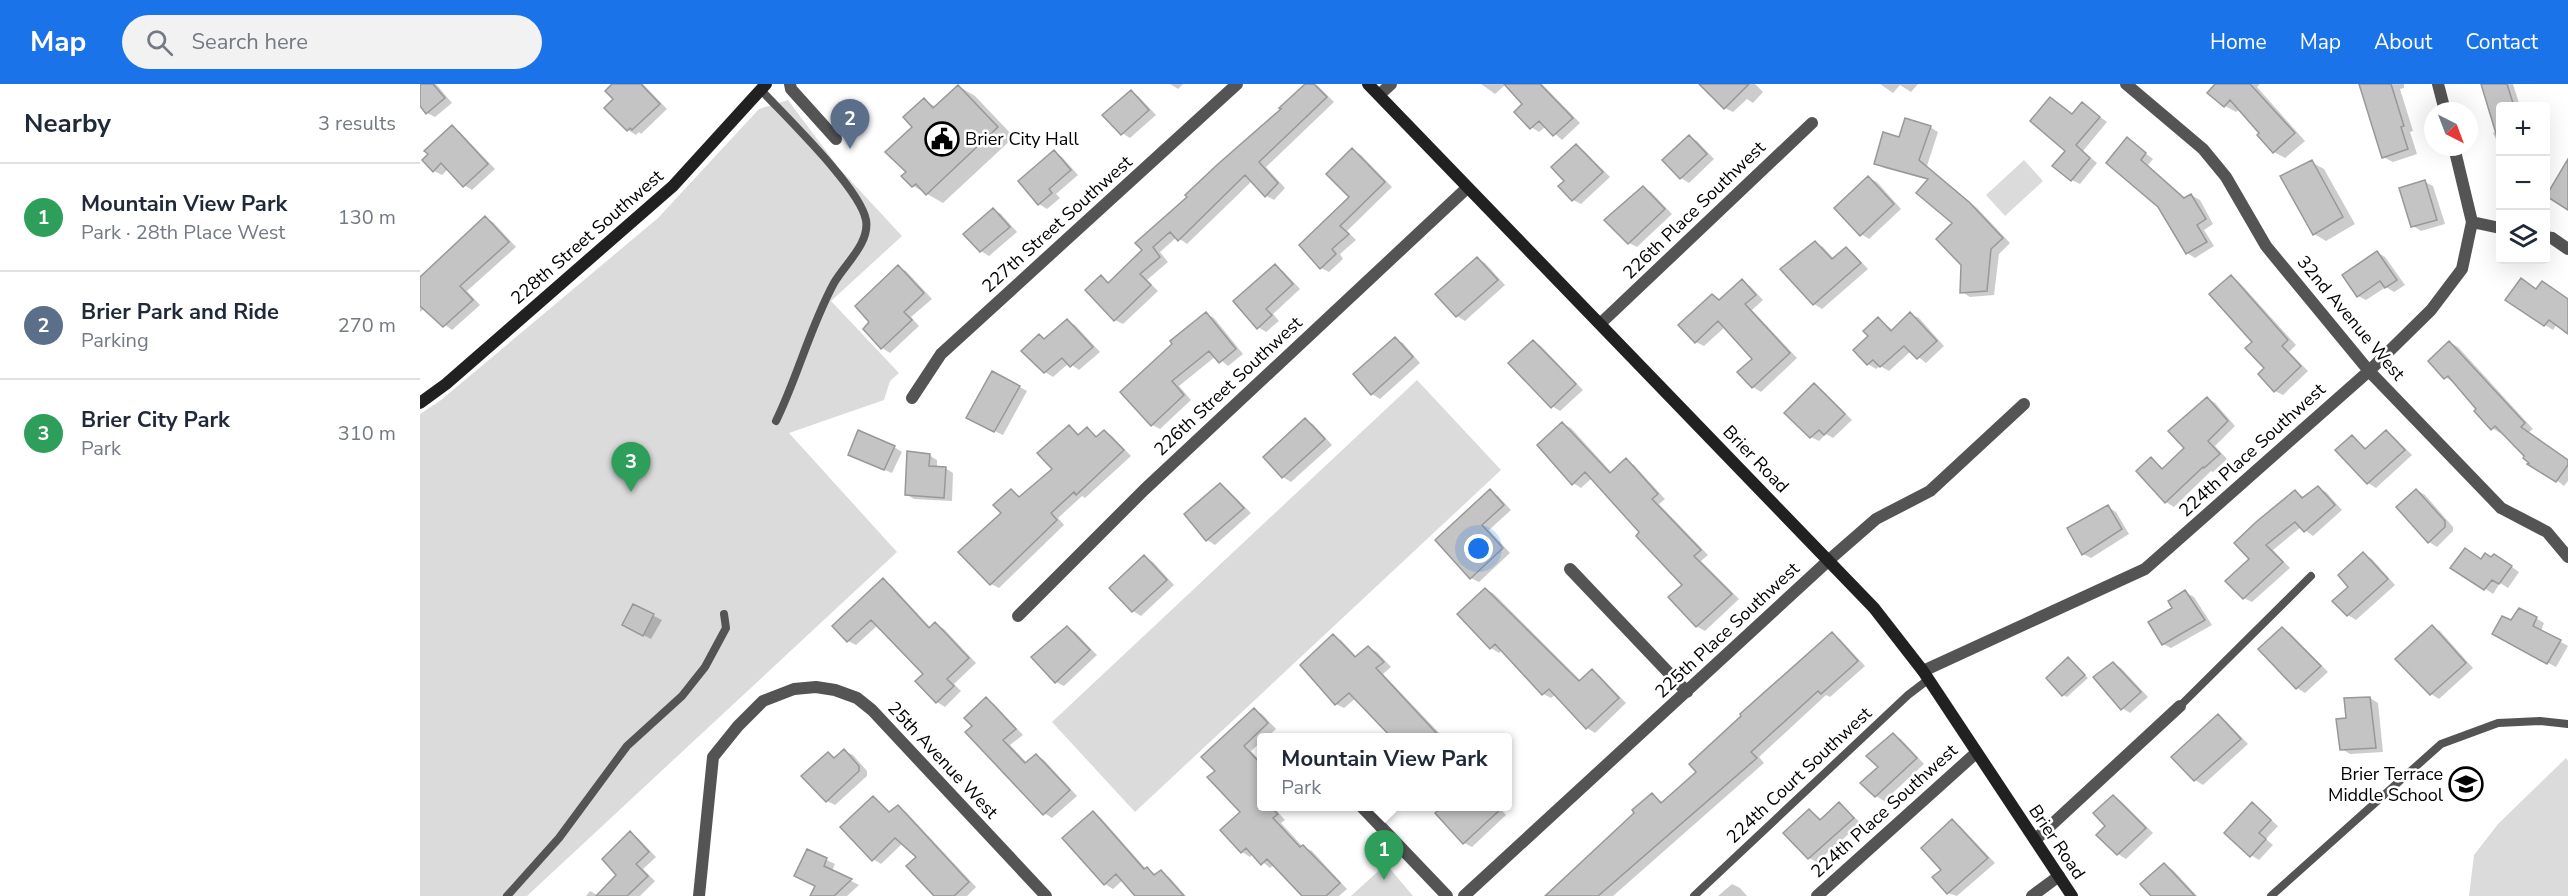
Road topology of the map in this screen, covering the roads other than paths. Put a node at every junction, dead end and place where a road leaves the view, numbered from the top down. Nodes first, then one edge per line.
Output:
1 (790, 84) edge
2 (1237, 84) edge
3 (1368, 84) edge
4 (1390, 84) edge
5 (2126, 84) edge
6 (2438, 84) edge
7 (763, 87) edge
8 (1379, 95) junction
9 (2443, 102) edge
10 (1812, 123) dead end
11 (836, 139) dead end
12 (2456, 156) edge
13 (1467, 188) junction
14 (2472, 222) junction
15 (2496, 227) edge
16 (2550, 238) edge
17 (2568, 249) edge
18 (1601, 323) junction
19 (2369, 371) junction
20 (912, 398) dead end
21 (420, 403) edge
22 (2024, 404) dead end
23 (776, 421) dead end
24 (2568, 557) edge
25 (1828, 560) junction
26 (1570, 569) dead end
27 (2311, 576) dead end
28 (724, 614) dead end
29 (1018, 616) dead end
30 (1926, 675) junction
31 (1687, 692) junction
32 (2180, 706) joint
33 (2567, 722) edge
34 (1976, 753) junction
35 (1364, 811) edge
36 (2035, 840) junction
37 (2059, 876) junction
38 (507, 896) edge
39 (699, 896) edge
40 (1046, 896) edge
41 (1447, 896) edge
42 (1464, 896) edge
43 (1694, 896) edge
44 (1817, 896) edge
45 (2032, 896) edge
46 (2072, 896) edge
47 (2271, 896) edge

1 - 11 street
2 - 20 street, 227th Street Southwest
3 - 8 main road, Brier Road
4 - 8 street
5 - 19 street, 32nd Avenue West
6 - 9 street
7 - 21 main road, 228th Street Southwest
7 - 23 lane
8 - 13 main road, Brier Road
10 - 18 street, 226th Place Southwest
12 - 14 street, 224th Place Southwest
13 - 18 main road, Brier Road
13 - 29 street, 226th Street Southwest
14 - 15 street
14 - 19 street, 224th Place Southwest
16 - 17 street
18 - 25 main road, Brier Road
19 - 24 street, 32nd Avenue West
19 - 30 street, 224th Place Southwest
22 - 25 street, 225th Place Southwest
25 - 30 main road, Brier Road
25 - 31 street, 225th Place Southwest
26 - 31 street
27 - 32 lane
28 - 38 lane
30 - 34 main road, Brier Road
30 - 43 lane, 224th Court Southwest
31 - 42 street, 225th Place Southwest
32 - 36 street
33 - 47 lane
34 - 36 main road, Brier Road
34 - 44 street, 224th Place Southwest
35 - 41 street
36 - 37 main road, Brier Road
37 - 45 street
37 - 46 main road, Brier Road
39 - 40 street, 25th Avenue West

